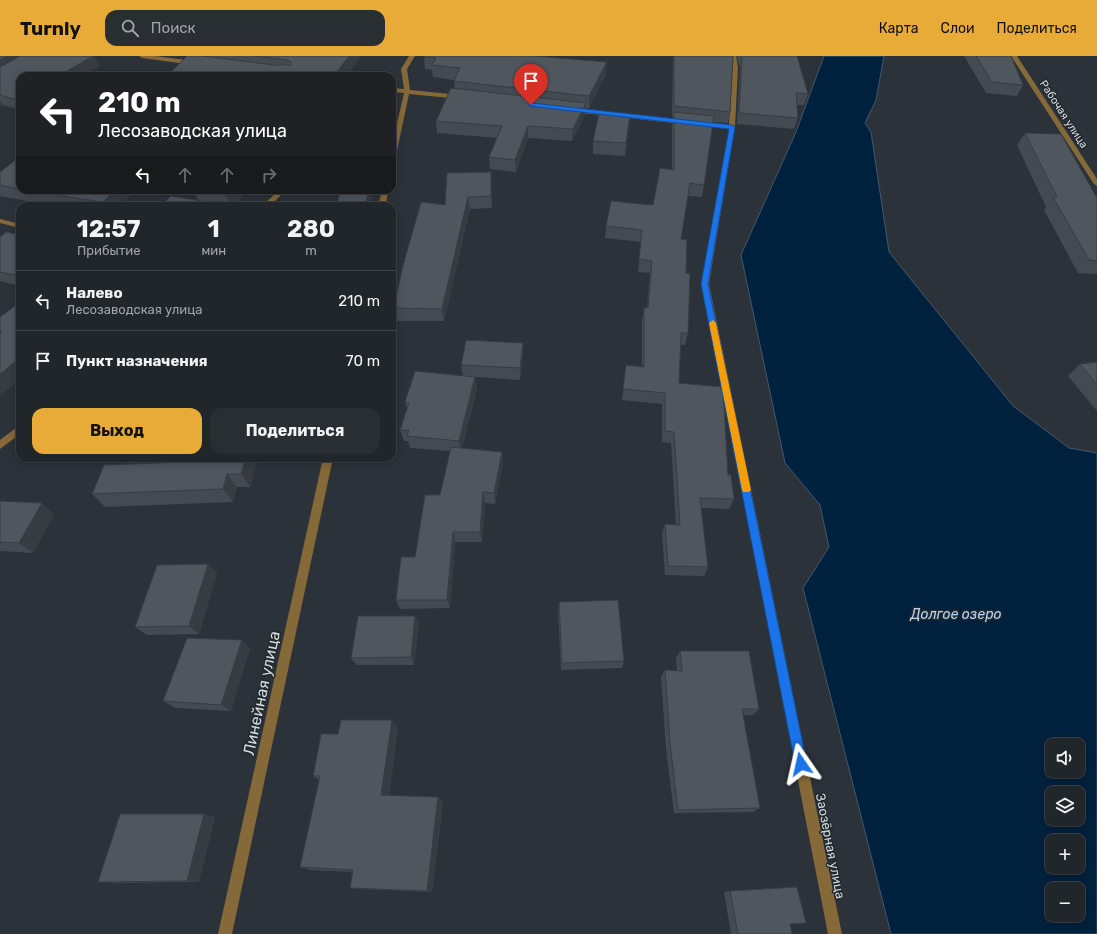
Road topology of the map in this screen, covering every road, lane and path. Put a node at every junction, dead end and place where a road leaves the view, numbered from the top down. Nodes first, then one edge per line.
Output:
1 (142, 56) edge
2 (412, 56) edge
3 (733, 56) edge
4 (1014, 56) edge
5 (197, 63) edge
6 (396, 91) edge
7 (407, 92) junction
8 (470, 98) edge
9 (566, 109) edge
10 (732, 127) junction
11 (396, 142) edge
12 (1097, 184) edge
13 (279, 194) edge
14 (270, 202) edge
15 (0, 221) edge
16 (16, 225) edge
17 (16, 432) edge
18 (0, 445) edge
19 (327, 462) edge
20 (225, 934) edge
21 (835, 934) edge

1 - 5 street
2 - 7 street
3 - 10 street, Заозёрная улица
4 - 12 street, Рабочая улица
6 - 7 street
7 - 8 street
7 - 11 street
9 - 10 street
10 - 21 street, Заозёрная улица
13 - 14 street
15 - 16 street
17 - 18 street
19 - 20 street, Линейная улица

